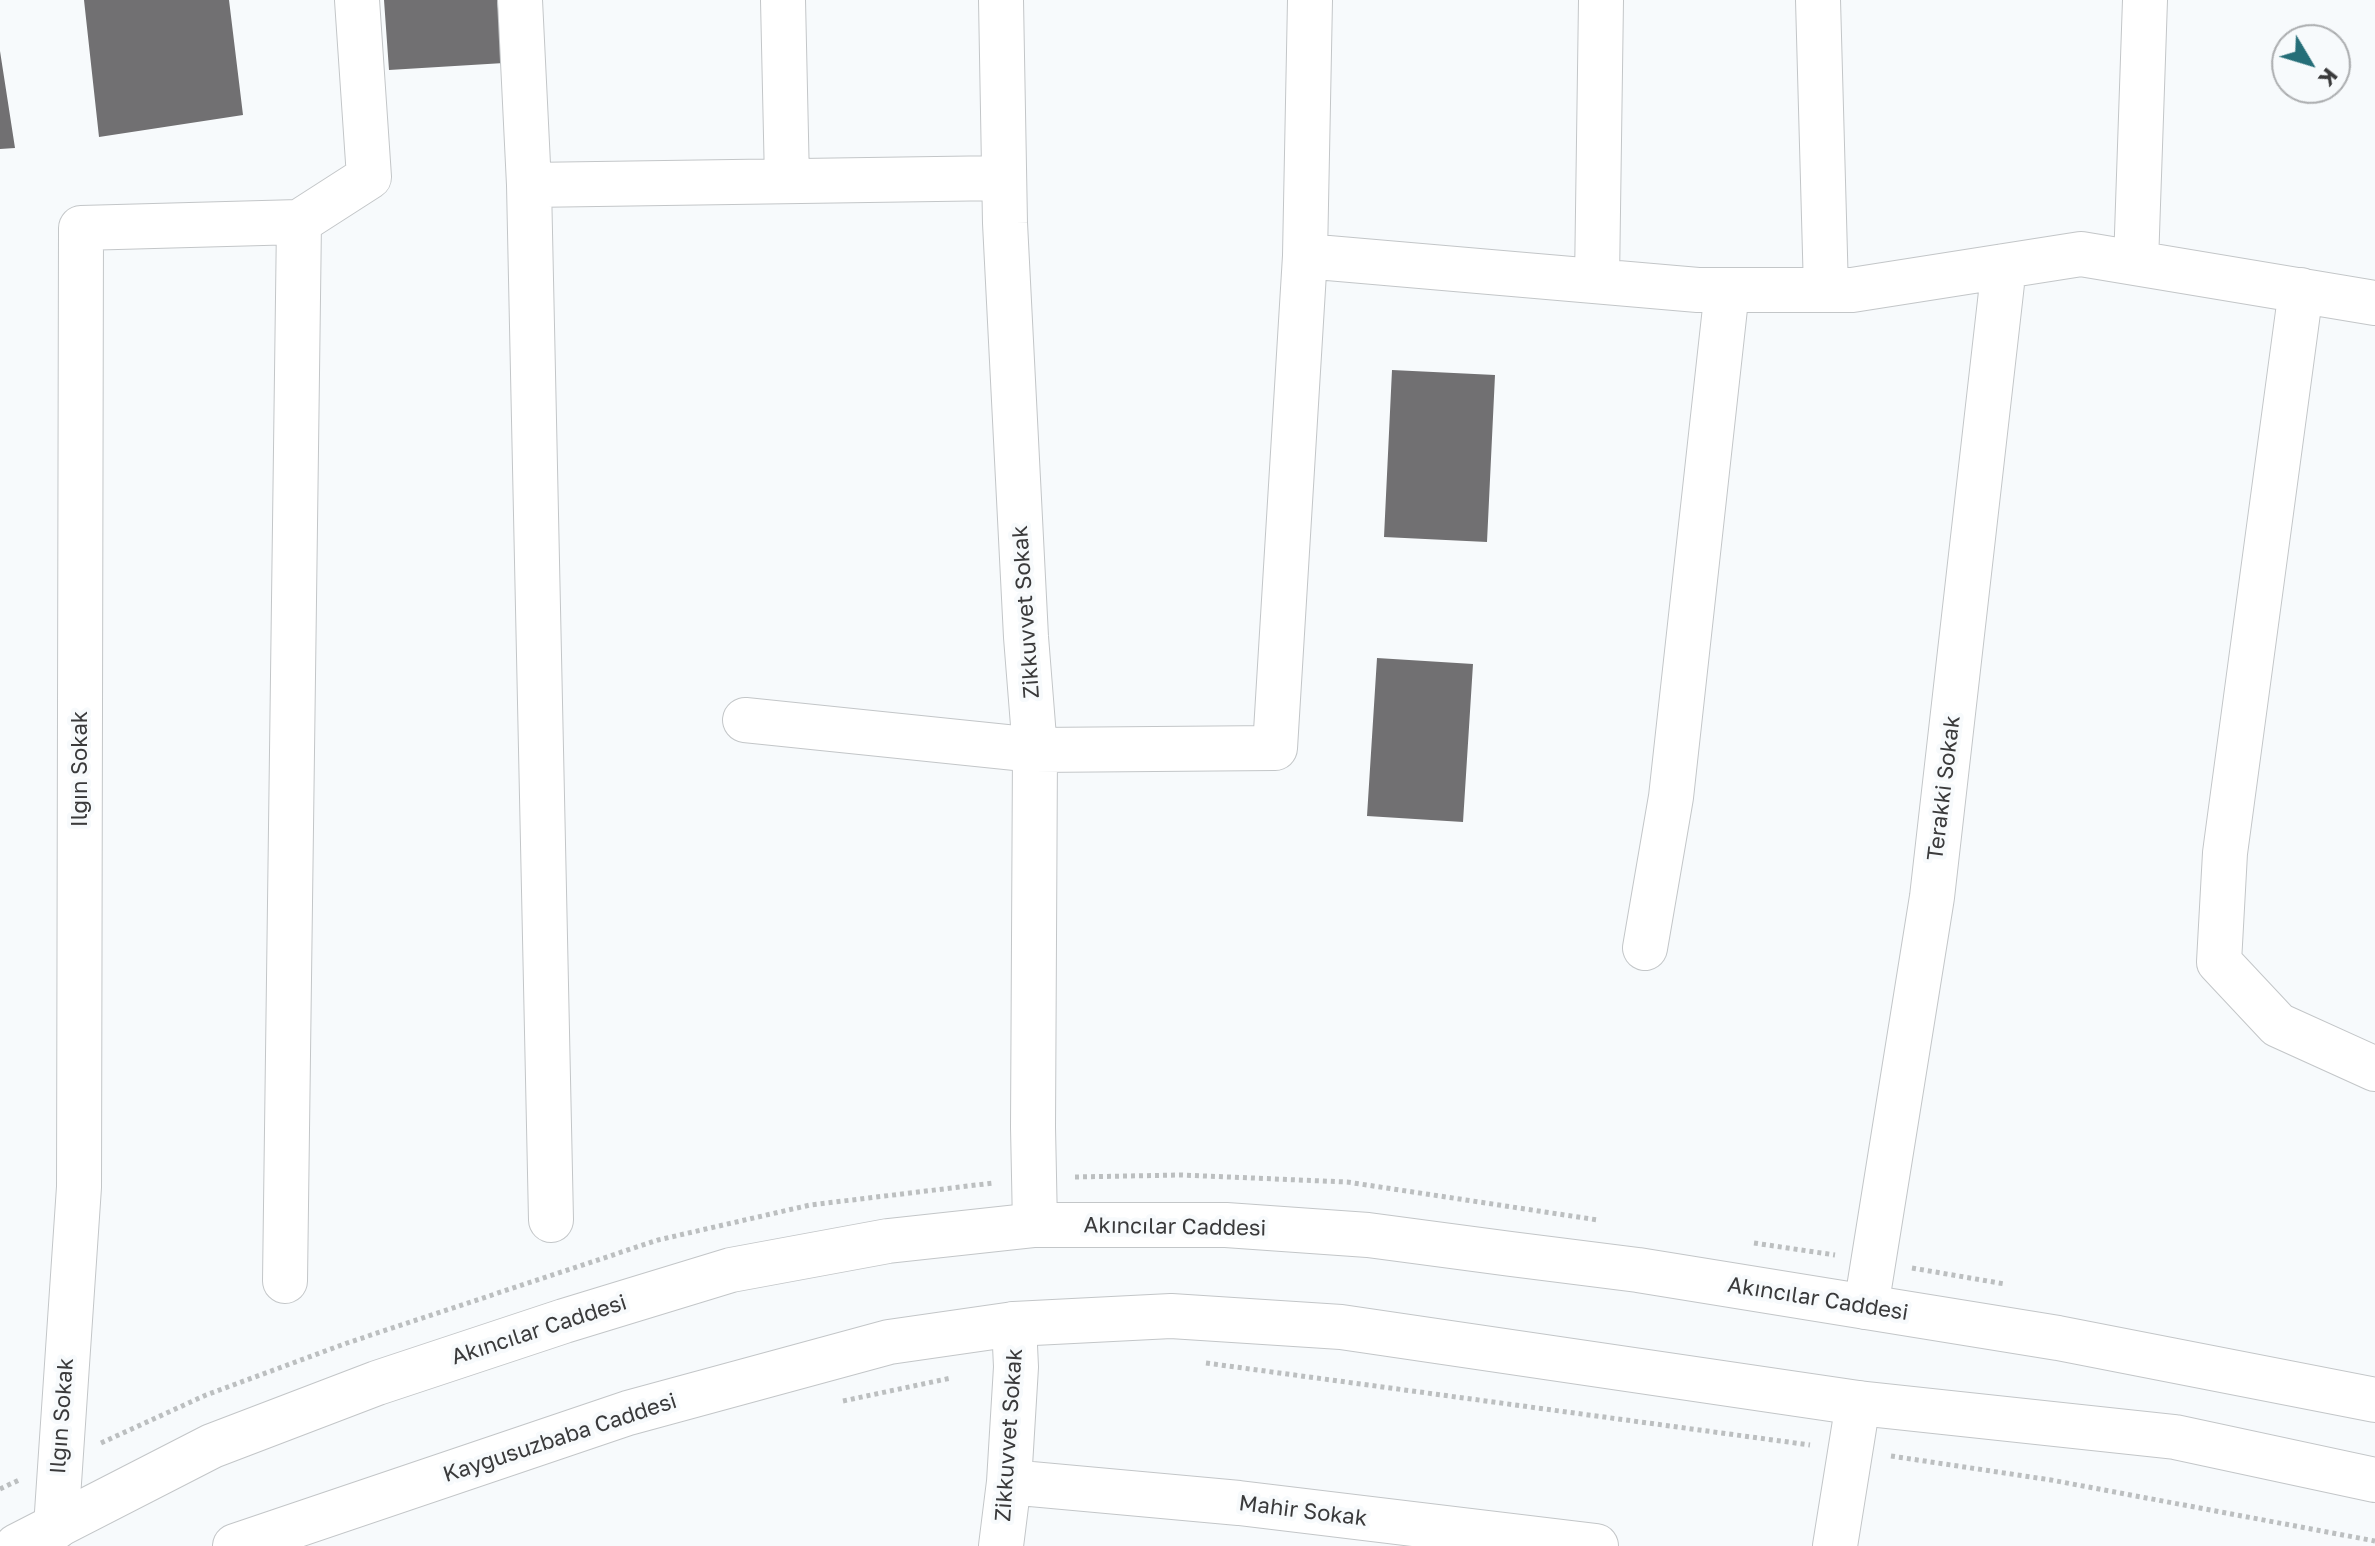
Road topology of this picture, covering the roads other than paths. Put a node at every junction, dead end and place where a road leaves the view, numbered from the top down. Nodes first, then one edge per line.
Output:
1 (357, 0) edge
2 (520, 0) edge
3 (783, 0) edge
4 (1001, 0) edge
5 (1310, 0) edge
6 (1601, 0) edge
7 (1818, 0) edge
8 (2145, 0) edge
9 (1004, 178) junction
10 (787, 181) junction
11 (529, 185) junction
12 (299, 222) junction
13 (1305, 256) junction
14 (2136, 263) junction
15 (2004, 266) junction
16 (1597, 281) junction
17 (1727, 290) junction
18 (1826, 290) junction
19 (2301, 290) junction
20 (2375, 303) edge
21 (745, 720) dead end
22 (1035, 750) junction
23 (1645, 948) dead end
24 (2375, 1069) edge
25 (551, 1220) dead end
26 (1035, 1225) junction
27 (285, 1281) dead end
28 (1866, 1307) junction
29 (1014, 1324) junction
30 (2375, 1400) edge
31 (1858, 1403) junction
32 (2375, 1480) edge
33 (1009, 1482) junction
34 (56, 1527) junction
35 (17, 1546) edge
36 (235, 1546) edge
37 (1001, 1546) edge
38 (1596, 1546) edge
39 (1835, 1546) edge

1 - 12 street
2 - 11 street
3 - 10 street
4 - 9 street, Zikkuvvet Sokak
5 - 13 street
6 - 16 street
7 - 18 street
8 - 14 street
9 - 10 street
9 - 22 street, Zikkuvvet Sokak
10 - 11 street
11 - 25 street
12 - 27 street
12 - 34 street, Ilgın Sokak
13 - 16 street
13 - 22 street
14 - 15 street
14 - 19 street
15 - 18 street
15 - 28 street, Terakki Sokak
16 - 17 street
17 - 18 street
17 - 23 street
19 - 20 street
19 - 24 street
21 - 22 street
22 - 26 street, Zikkuvvet Sokak
26 - 28 street, Akıncılar Caddesi
26 - 34 street, Akıncılar Caddesi
28 - 30 street, Akıncılar Caddesi
29 - 31 street
29 - 33 street, Zikkuvvet Sokak
29 - 36 street, Kaygusuzbaba Caddesi
31 - 32 street
31 - 39 street
33 - 37 street, Zikkuvvet Sokak
33 - 38 street, Mahir Sokak
34 - 35 street, Akıncılar Caddesi

